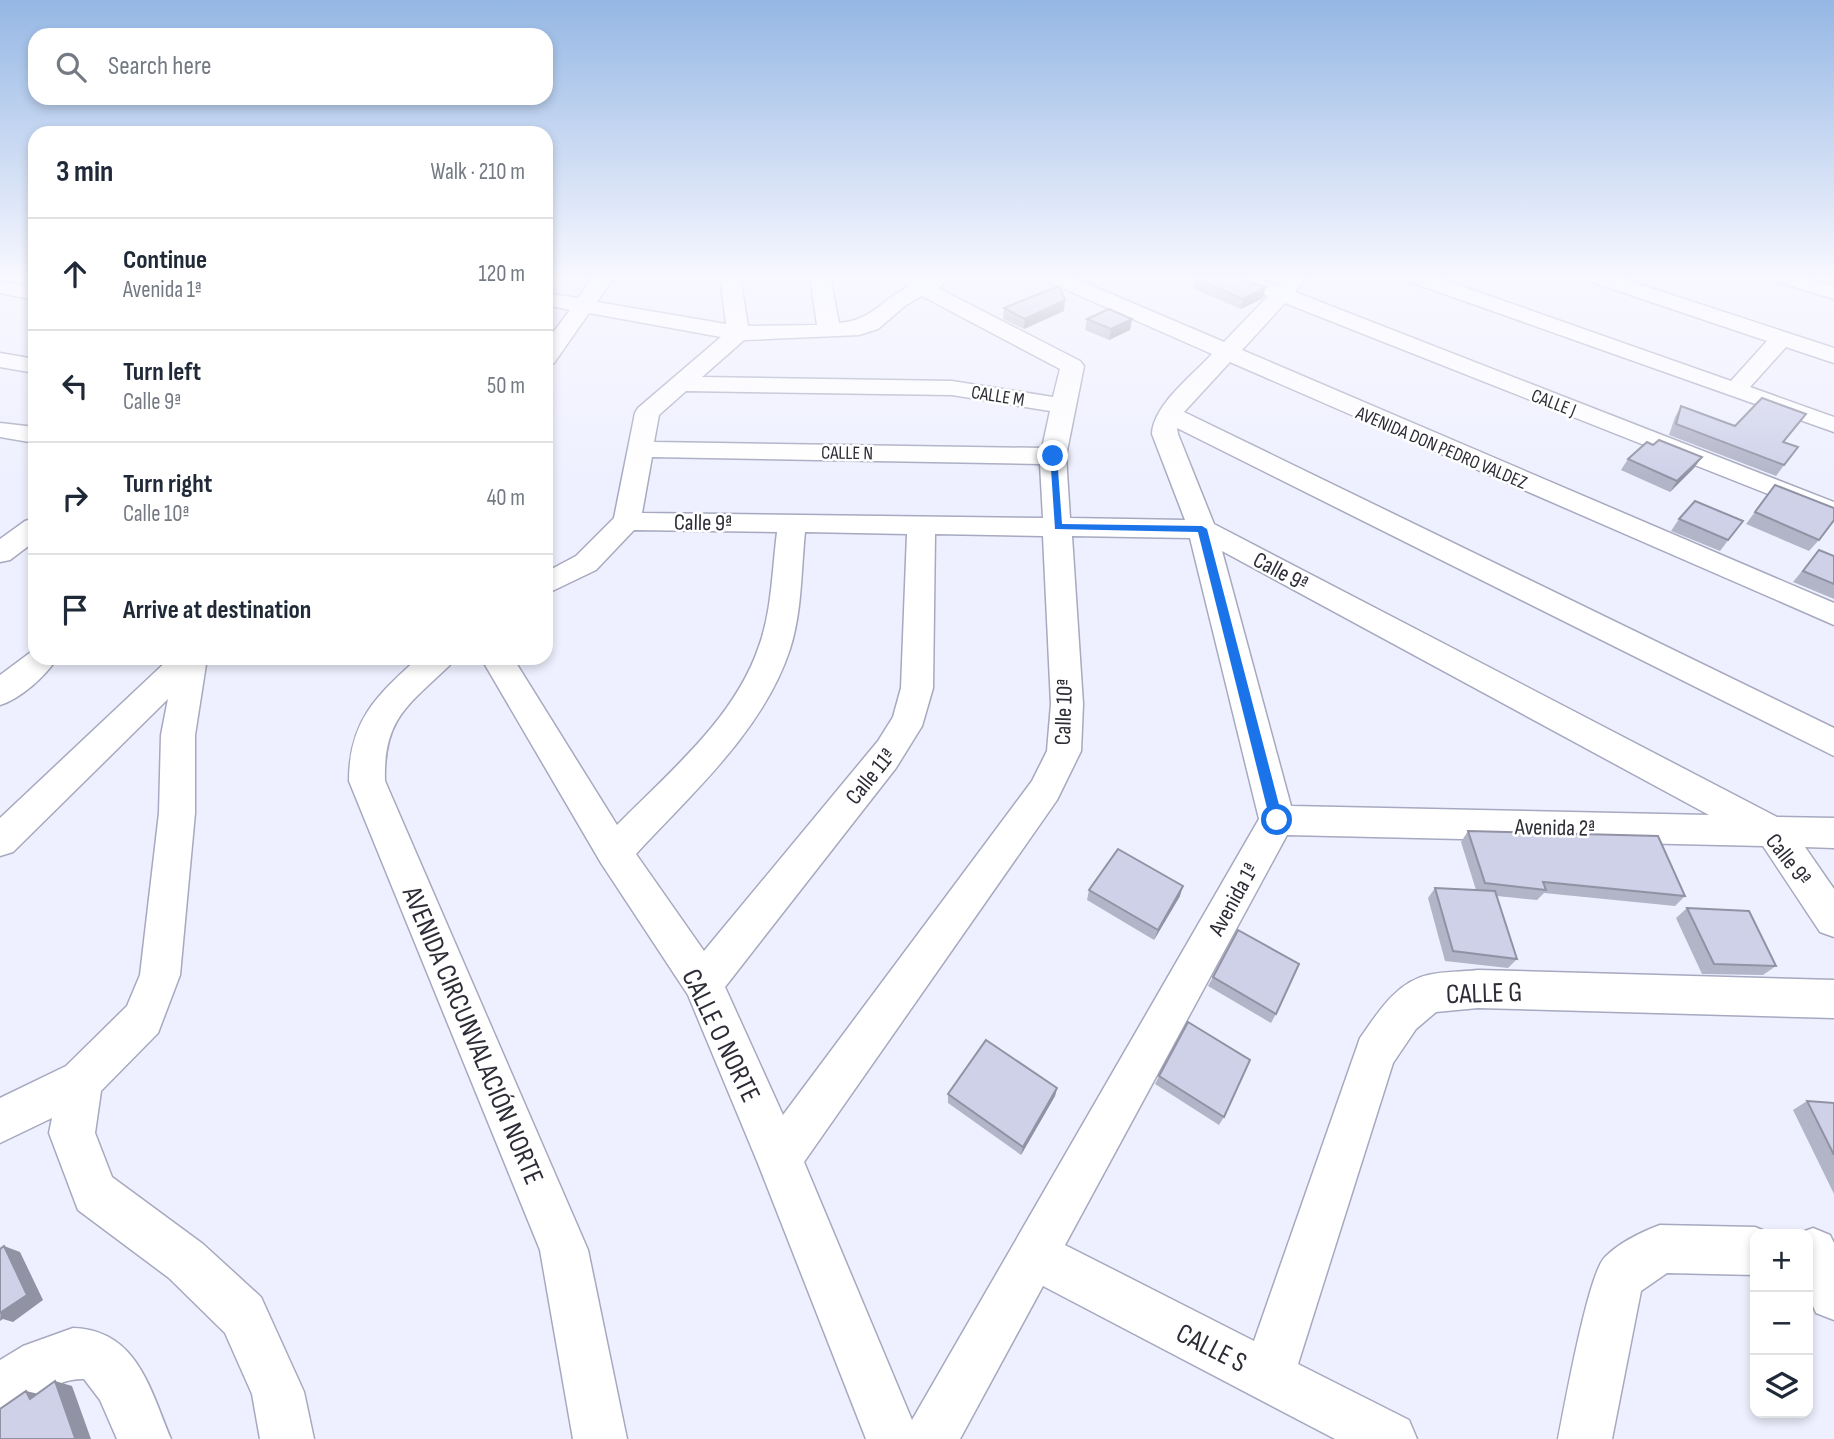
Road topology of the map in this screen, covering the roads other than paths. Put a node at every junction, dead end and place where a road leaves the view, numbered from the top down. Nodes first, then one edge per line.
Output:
1 (726, 343) edge
2 (1030, 343) edge
3 (1202, 343) edge
4 (1236, 343) edge
5 (1404, 343) edge
6 (1605, 343) edge
7 (1777, 343) edge
8 (1797, 343) edge
9 (1226, 354) junction
10 (1834, 356) edge
11 (0, 360) edge
12 (28, 365) edge
13 (680, 384) junction
14 (1735, 390) junction
15 (1064, 406) junction
16 (1169, 414) junction
17 (1834, 425) edge
18 (0, 430) edge
19 (28, 434) edge
20 (640, 449) junction
21 (1053, 456) junction
22 (1834, 512) edge
23 (627, 521) junction
24 (792, 523) junction
25 (921, 525) junction
26 (1058, 527) junction
27 (1202, 529) junction
28 (28, 532) edge
29 (0, 553) edge
30 (553, 580) edge
31 (1834, 615) edge
32 (33, 665) edge
33 (183, 665) edge
34 (189, 665) edge
35 (431, 665) edge
36 (501, 665) edge
37 (0, 693) edge
38 (1834, 743) edge
39 (1277, 820) junction
40 (1773, 832) junction
41 (1834, 833) edge
42 (0, 841) edge
43 (614, 852) junction
44 (1834, 920) edge
45 (703, 983) junction
46 (1834, 999) edge
47 (81, 1081) junction
48 (0, 1121) edge
49 (779, 1158) junction
50 (1750, 1251) edge
51 (1818, 1252) edge
52 (1033, 1255) junction
53 (1834, 1295) edge
54 (1268, 1376) junction
55 (0, 1392) edge
56 (145, 1439) edge
57 (287, 1439) edge
58 (600, 1439) edge
59 (893, 1439) edge
60 (931, 1439) edge
61 (1390, 1439) edge
62 (1585, 1439) edge

1 - 13 street
2 - 15 street, Calle 10ª
3 - 9 street, AVENIDA DON PEDRO VALDEZ
4 - 9 street
5 - 22 street, CALLE J
6 - 14 street
7 - 14 street
8 - 10 street
9 - 16 street
9 - 31 street, AVENIDA DON PEDRO VALDEZ
11 - 12 street
13 - 15 street, CALLE M
13 - 20 street
14 - 17 street
15 - 21 street, Calle 10ª
16 - 27 street
16 - 38 street
18 - 19 street
20 - 21 street, CALLE N
20 - 23 street
21 - 26 street, Calle 10ª
23 - 24 street, Calle 9ª
23 - 30 street
24 - 25 street, Calle 9ª
24 - 43 street
25 - 26 street, Calle 9ª
25 - 45 street, Calle 11ª
26 - 27 street, Calle 9ª
26 - 49 street, Calle 10ª
27 - 39 street
27 - 40 street, Calle 9ª
28 - 29 street
32 - 37 street
33 - 42 street
34 - 47 street
35 - 58 street, AVENIDA CIRCUNVALACIÓN NORTE
36 - 43 street, CALLE O NORTE
39 - 40 street, Avenida 2ª
39 - 52 street, Avenida 1ª
40 - 41 street, Avenida 2ª
40 - 44 street, Calle 9ª
43 - 45 street, CALLE O NORTE
45 - 49 street, CALLE O NORTE
46 - 54 street, CALLE G
47 - 48 street
47 - 57 street
49 - 59 street, CALLE O NORTE
50 - 62 street
51 - 53 street
52 - 54 street, CALLE S
52 - 60 street, Avenida 1ª
54 - 61 street, CALLE S
55 - 56 street

